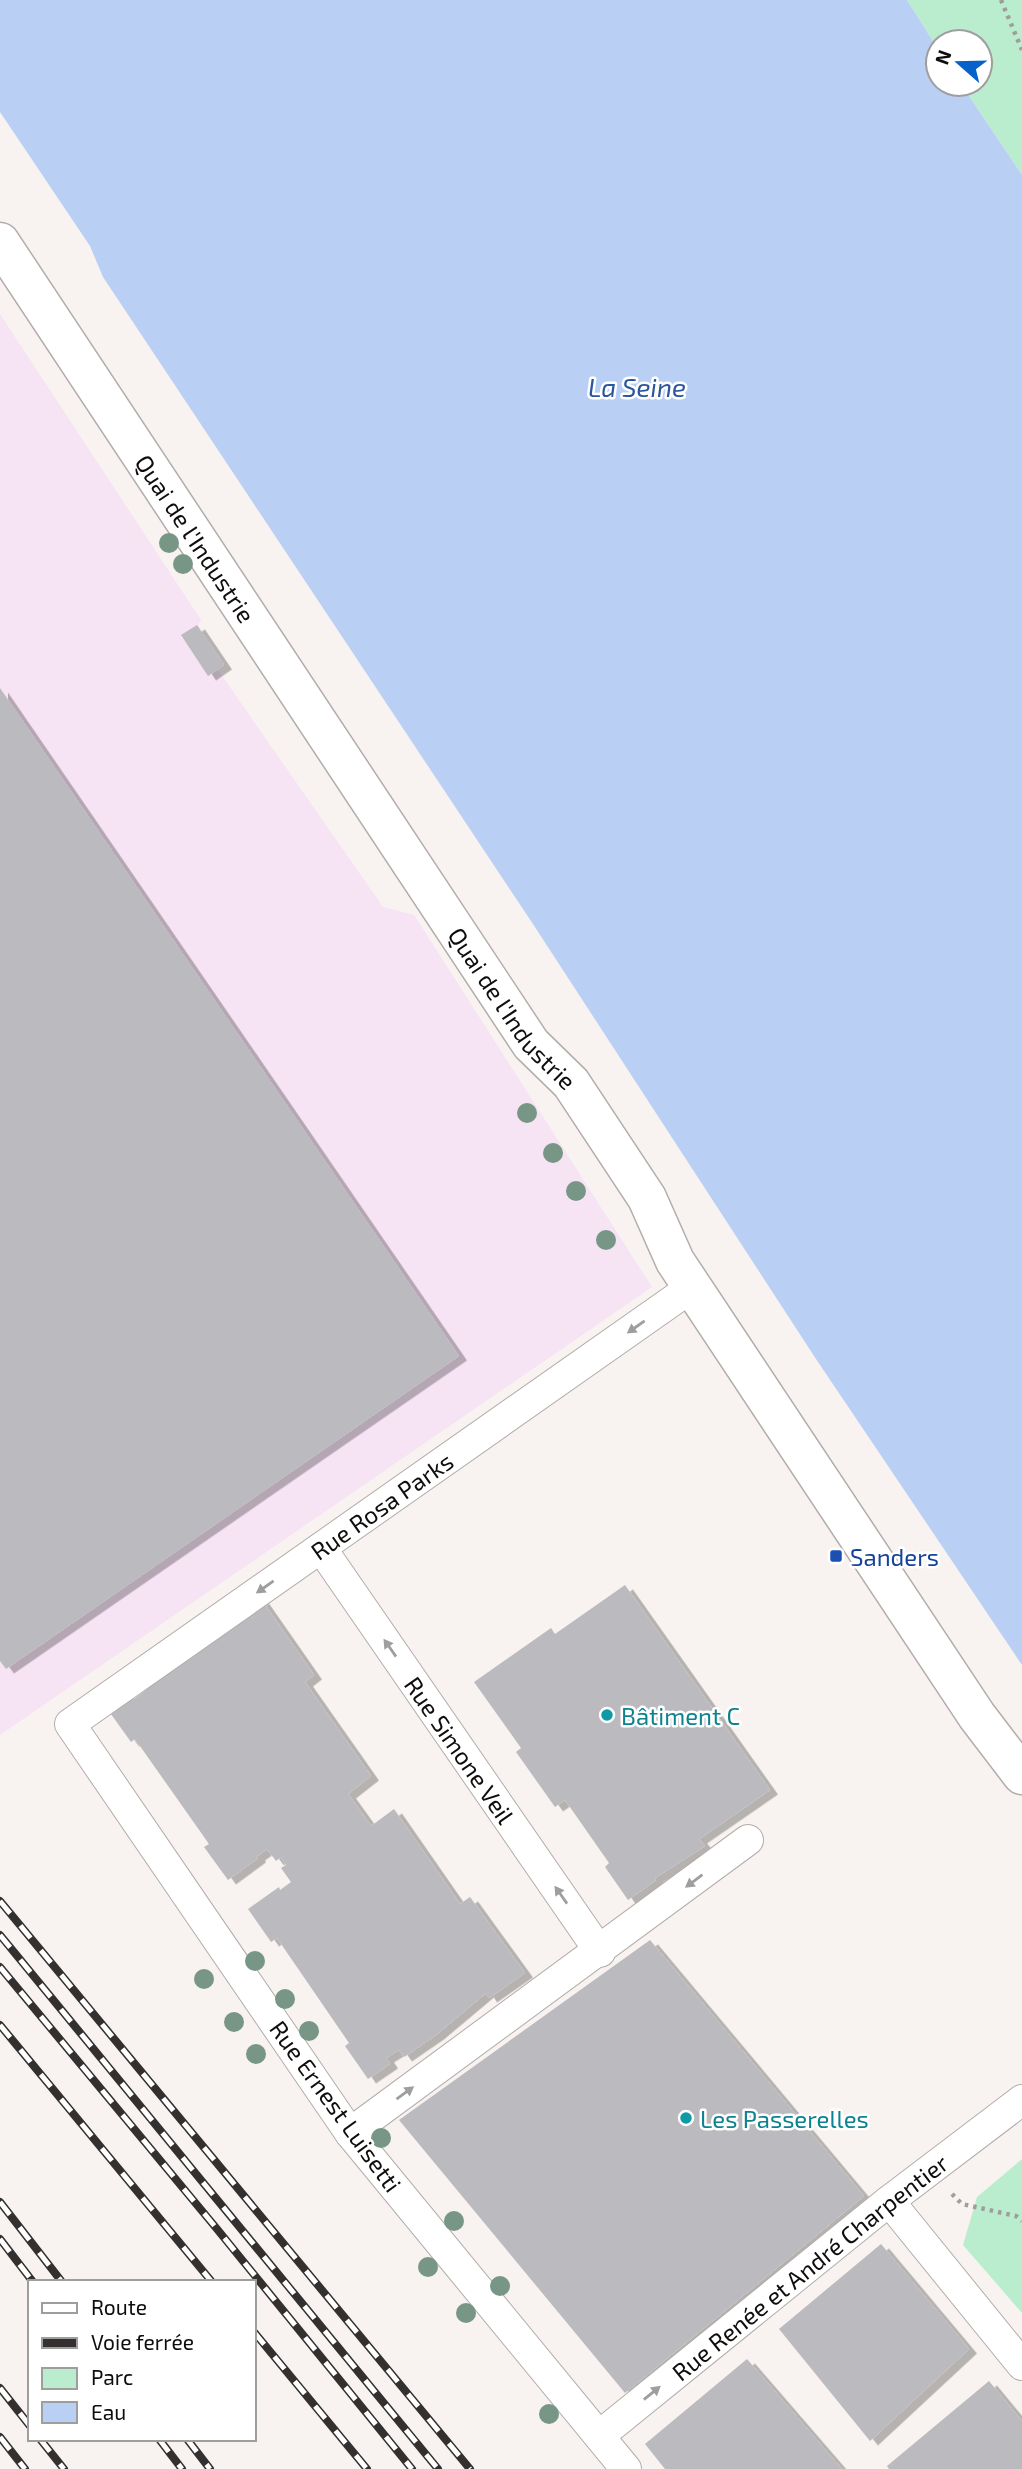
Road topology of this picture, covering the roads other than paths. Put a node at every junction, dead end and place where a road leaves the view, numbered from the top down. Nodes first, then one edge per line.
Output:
1 (0, 242) edge
2 (692, 1287) junction
3 (321, 1548) junction
4 (70, 1724) joint
5 (1022, 1775) edge
6 (748, 1840) dead end
7 (600, 1951) junction
8 (1022, 2100) edge
9 (350, 2133) junction
10 (889, 2201) junction
11 (1022, 2365) edge
12 (599, 2436) junction
13 (626, 2469) edge

1 - 2 main road, Quai de l'Industrie
2 -> 3 street, Rue Rosa Parks
2 - 5 main road, Quai de l'Industrie
3 -> 4 street, Rue Rosa Parks
7 -> 3 street, Rue Simone Veil
4 - 9 street, Rue Ernest Luisetti
6 -> 7 street
9 -> 7 street
8 - 10 street, Rue Renée et André Charpentier
9 - 12 street, Rue Ernest Luisetti
10 - 11 street
12 -> 10 street, Rue Renée et André Charpentier
12 - 13 street, Rue Ernest Luisetti

